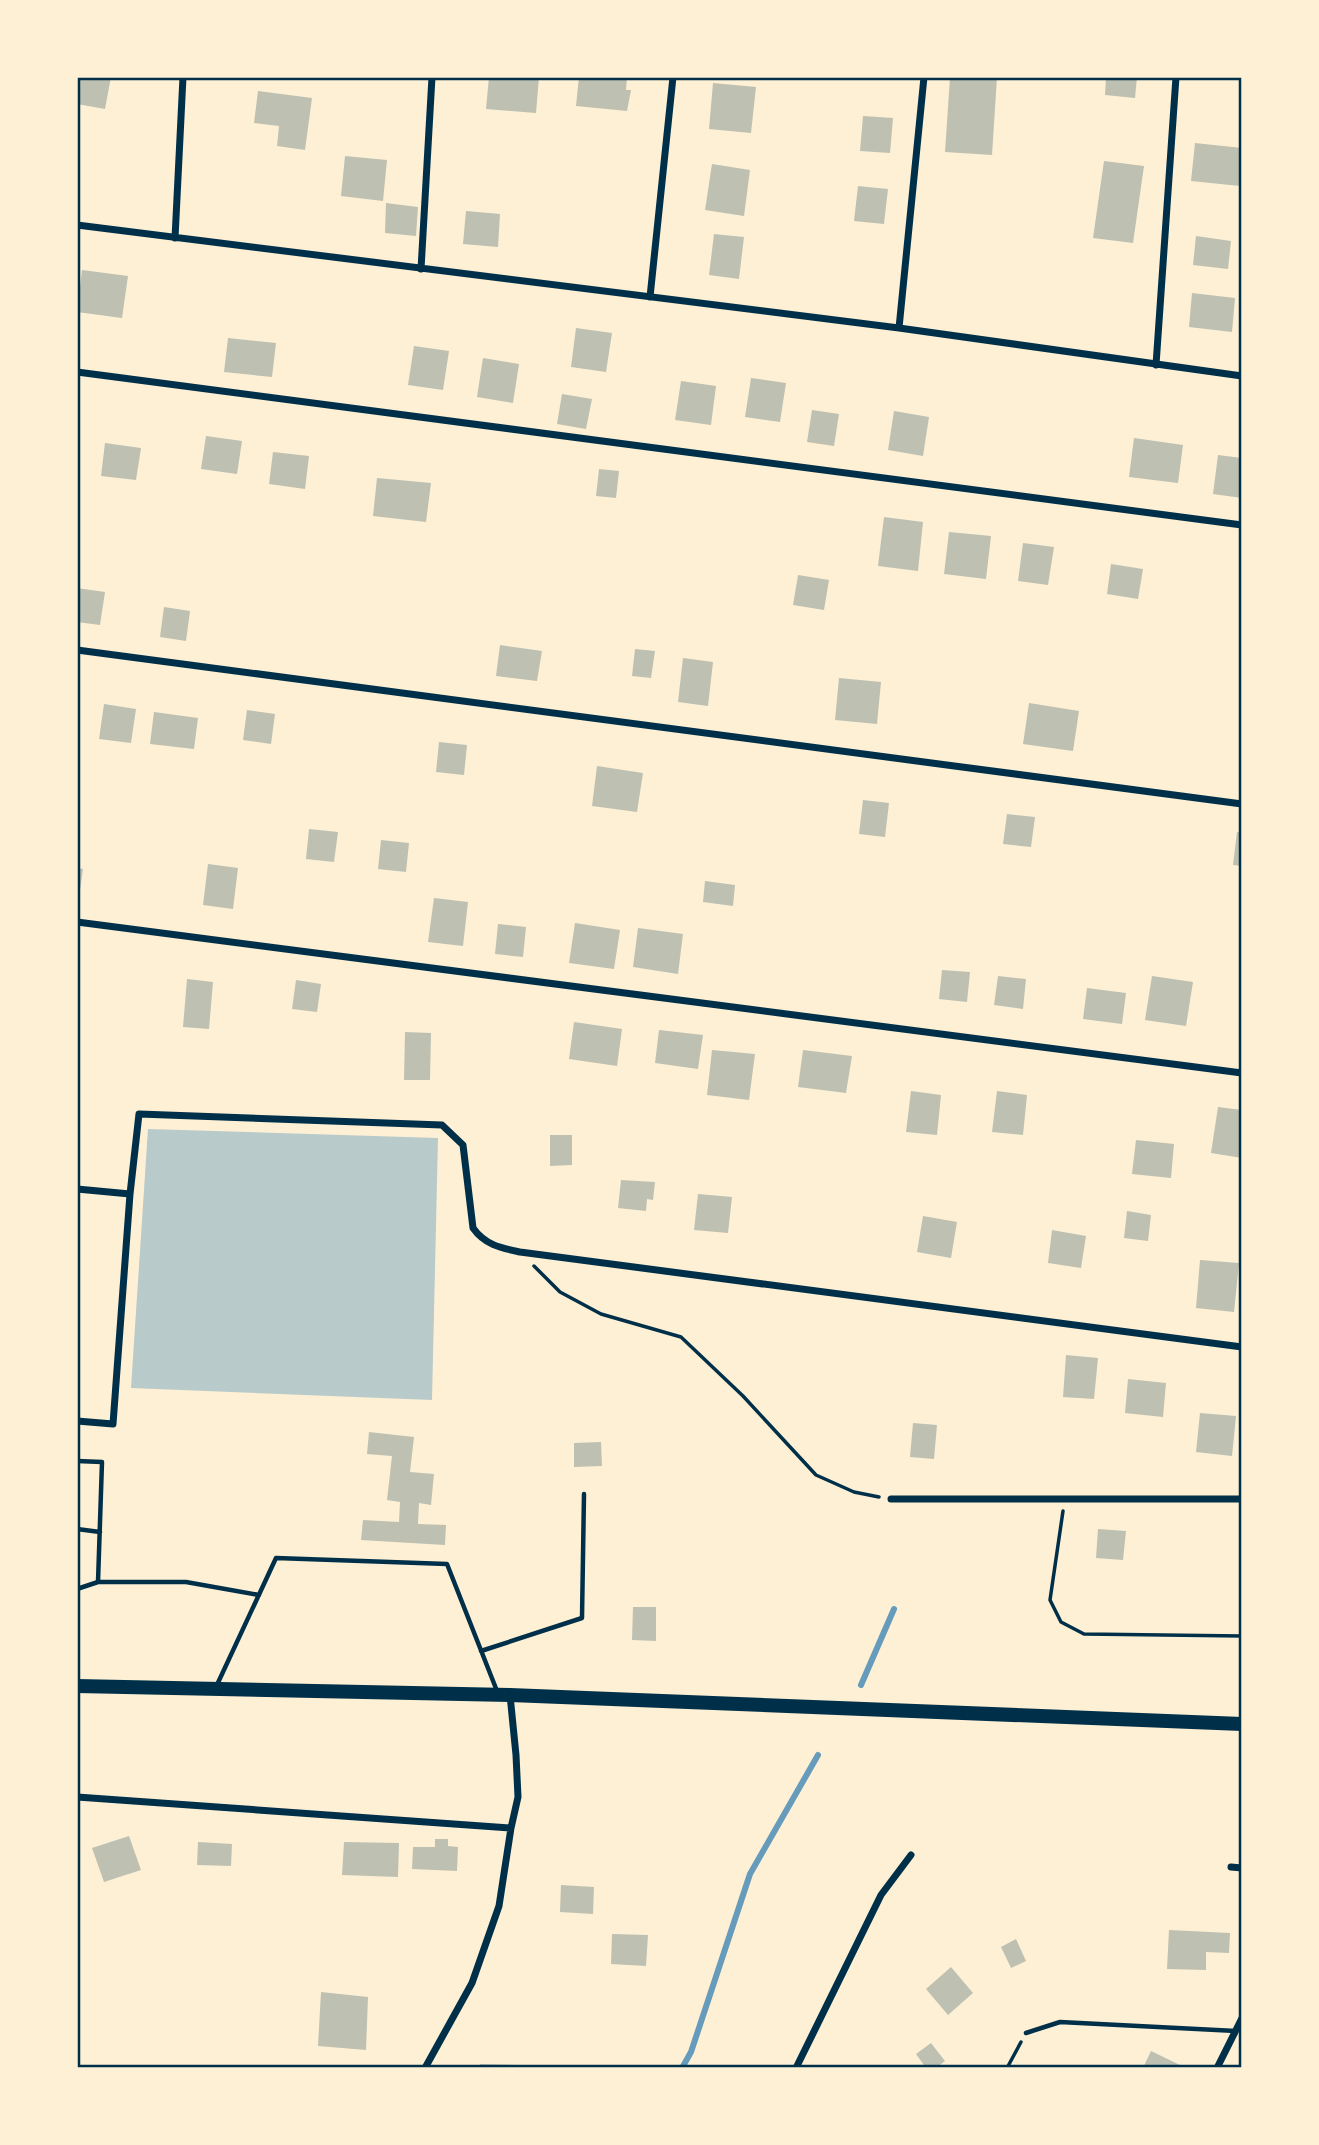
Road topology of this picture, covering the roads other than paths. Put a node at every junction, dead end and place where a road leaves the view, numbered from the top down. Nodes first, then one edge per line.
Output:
1 (183, 77) edge
2 (432, 77) edge
3 (673, 77) edge
4 (924, 77) edge
5 (1176, 77) edge
6 (77, 225) edge
7 (175, 239) junction
8 (421, 269) junction
9 (650, 297) junction
10 (899, 328) junction
11 (1156, 365) junction
12 (77, 372) edge
13 (1242, 376) edge
14 (1242, 525) edge
15 (77, 650) edge
16 (1242, 804) edge
17 (77, 922) edge
18 (1242, 1073) edge
19 (77, 1189) edge
20 (130, 1194) junction
21 (1242, 1347) edge
22 (77, 1422) edge
23 (77, 1461) edge
24 (584, 1494) dead end
25 (891, 1499) road end
26 (1242, 1499) edge
27 (77, 1529) edge
28 (100, 1532) junction
29 (98, 1582) junction
30 (77, 1589) edge
31 (259, 1595) junction
32 (481, 1651) junction
33 (77, 1686) edge
34 (215, 1690) junction
35 (504, 1695) junction
36 (1242, 1724) edge
37 (77, 1797) edge
38 (511, 1828) junction
39 (911, 1855) dead end
40 (1231, 1867) dead end
41 (1242, 1868) edge
42 (1242, 2018) edge
43 (1026, 2033) road end
44 (1239, 2033) edge
45 (425, 2068) edge
46 (796, 2068) edge
47 (1217, 2068) edge

1 - 7 street
2 - 8 street
3 - 9 street
4 - 10 street
5 - 11 street
6 - 7 street
7 - 8 street
8 - 9 street
9 - 10 street
10 - 11 street
11 - 13 street
12 - 14 street
15 - 16 street
17 - 18 street
19 - 20 street
20 - 21 street
20 - 22 street
23 - 28 lane
24 - 32 lane
25 - 26 street
27 - 28 lane
28 - 29 lane
29 - 30 lane
29 - 31 lane
31 - 32 lane
31 - 34 lane
32 - 35 lane
33 - 34 main road
34 - 35 main road
35 - 36 main road
35 - 38 street
37 - 38 street
38 - 45 street
39 - 46 street
40 - 41 street
42 - 44 street
43 - 44 lane
44 - 47 street

